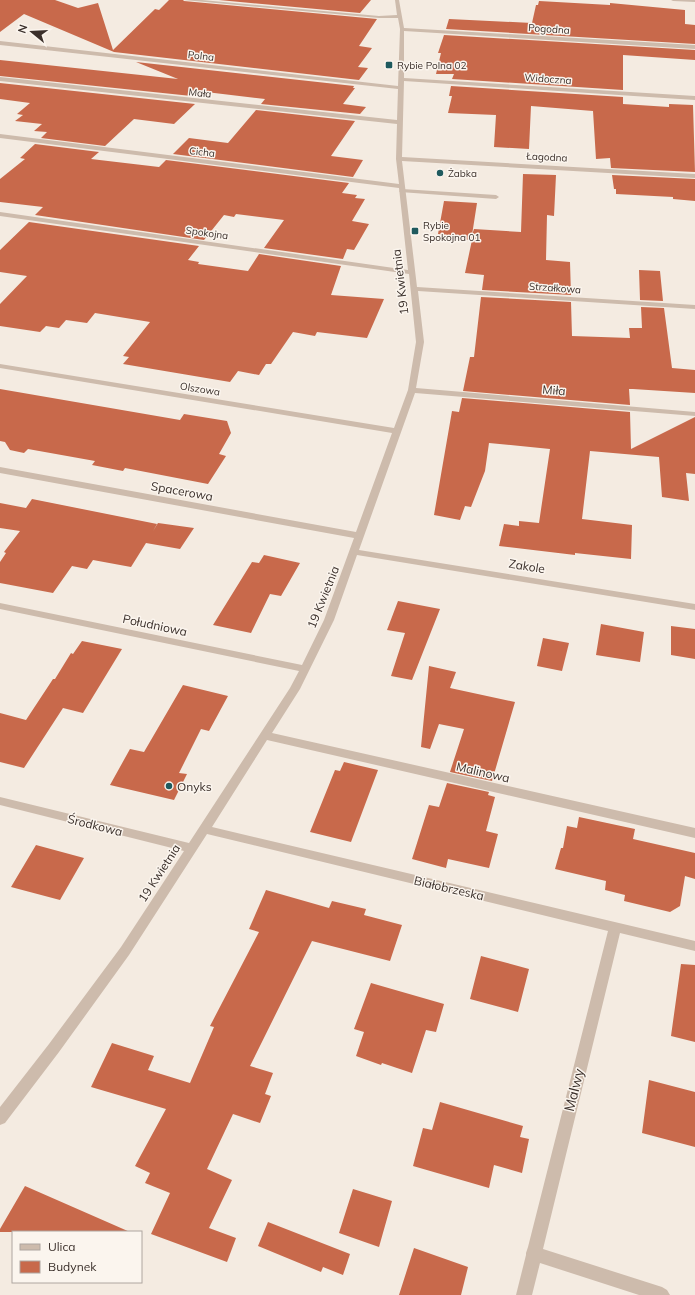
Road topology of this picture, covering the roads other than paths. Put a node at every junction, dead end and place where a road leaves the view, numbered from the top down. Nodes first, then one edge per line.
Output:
1 (186, 0) edge
2 (397, 0) edge
3 (673, 0) edge
4 (695, 1) edge
5 (400, 16) junction
6 (402, 29) junction
7 (0, 43) edge
8 (695, 47) edge
9 (0, 79) edge
10 (401, 79) junction
11 (400, 88) junction
12 (695, 98) edge
13 (398, 122) junction
14 (0, 136) edge
15 (398, 159) junction
16 (695, 176) edge
17 (402, 188) junction
18 (496, 197) dead end
19 (0, 214) edge
20 (411, 272) junction
21 (414, 289) junction
22 (695, 307) edge
23 (0, 366) edge
24 (412, 390) junction
25 (695, 414) edge
26 (397, 431) junction
27 (0, 470) edge
28 (360, 536) junction
29 (354, 552) junction
30 (0, 606) edge
31 (695, 607) edge
32 (305, 669) junction
33 (266, 736) junction
34 (0, 801) edge
35 (204, 829) junction
36 (695, 833) edge
37 (190, 848) junction
38 (615, 927) junction
39 (695, 946) edge
40 (0, 1118) edge
41 (533, 1253) junction
42 (524, 1295) edge
43 (662, 1295) edge

1 - 5 street
2 - 5 street, 19 Kwietnia
3 - 4 street
5 - 6 street, 19 Kwietnia
6 - 8 street, Pogodna
6 - 10 street, 19 Kwietnia
7 - 11 street, Polna
9 - 13 street, Mała
10 - 11 street, 19 Kwietnia
10 - 12 street, Widoczna
11 - 13 street, 19 Kwietnia
13 - 15 street, 19 Kwietnia
14 - 17 street, Cicha
15 - 16 street, Łagodna
15 - 17 street, 19 Kwietnia
17 - 18 street, Cicha
17 - 20 street, 19 Kwietnia
19 - 20 street, Spokojna
20 - 21 street, 19 Kwietnia
21 - 22 street, Strzałkowa
21 - 24 street, 19 Kwietnia
23 - 26 street, Olszowa
24 - 25 street, Miła
24 - 26 street, 19 Kwietnia
26 - 28 street, 19 Kwietnia
27 - 28 street, Spacerowa
28 - 29 street, 19 Kwietnia
29 - 31 street, Zakole
29 - 32 street, 19 Kwietnia
30 - 32 street, Południowa
32 - 33 street, 19 Kwietnia
33 - 35 street, 19 Kwietnia
33 - 36 street, Malinowa
34 - 37 street, Środkowa
35 - 37 street, 19 Kwietnia
35 - 38 street, Białobrzeska
37 - 40 street, 19 Kwietnia
38 - 39 street, Białobrzeska
38 - 41 street, Malwy
41 - 42 street, Malwy
41 - 43 street

